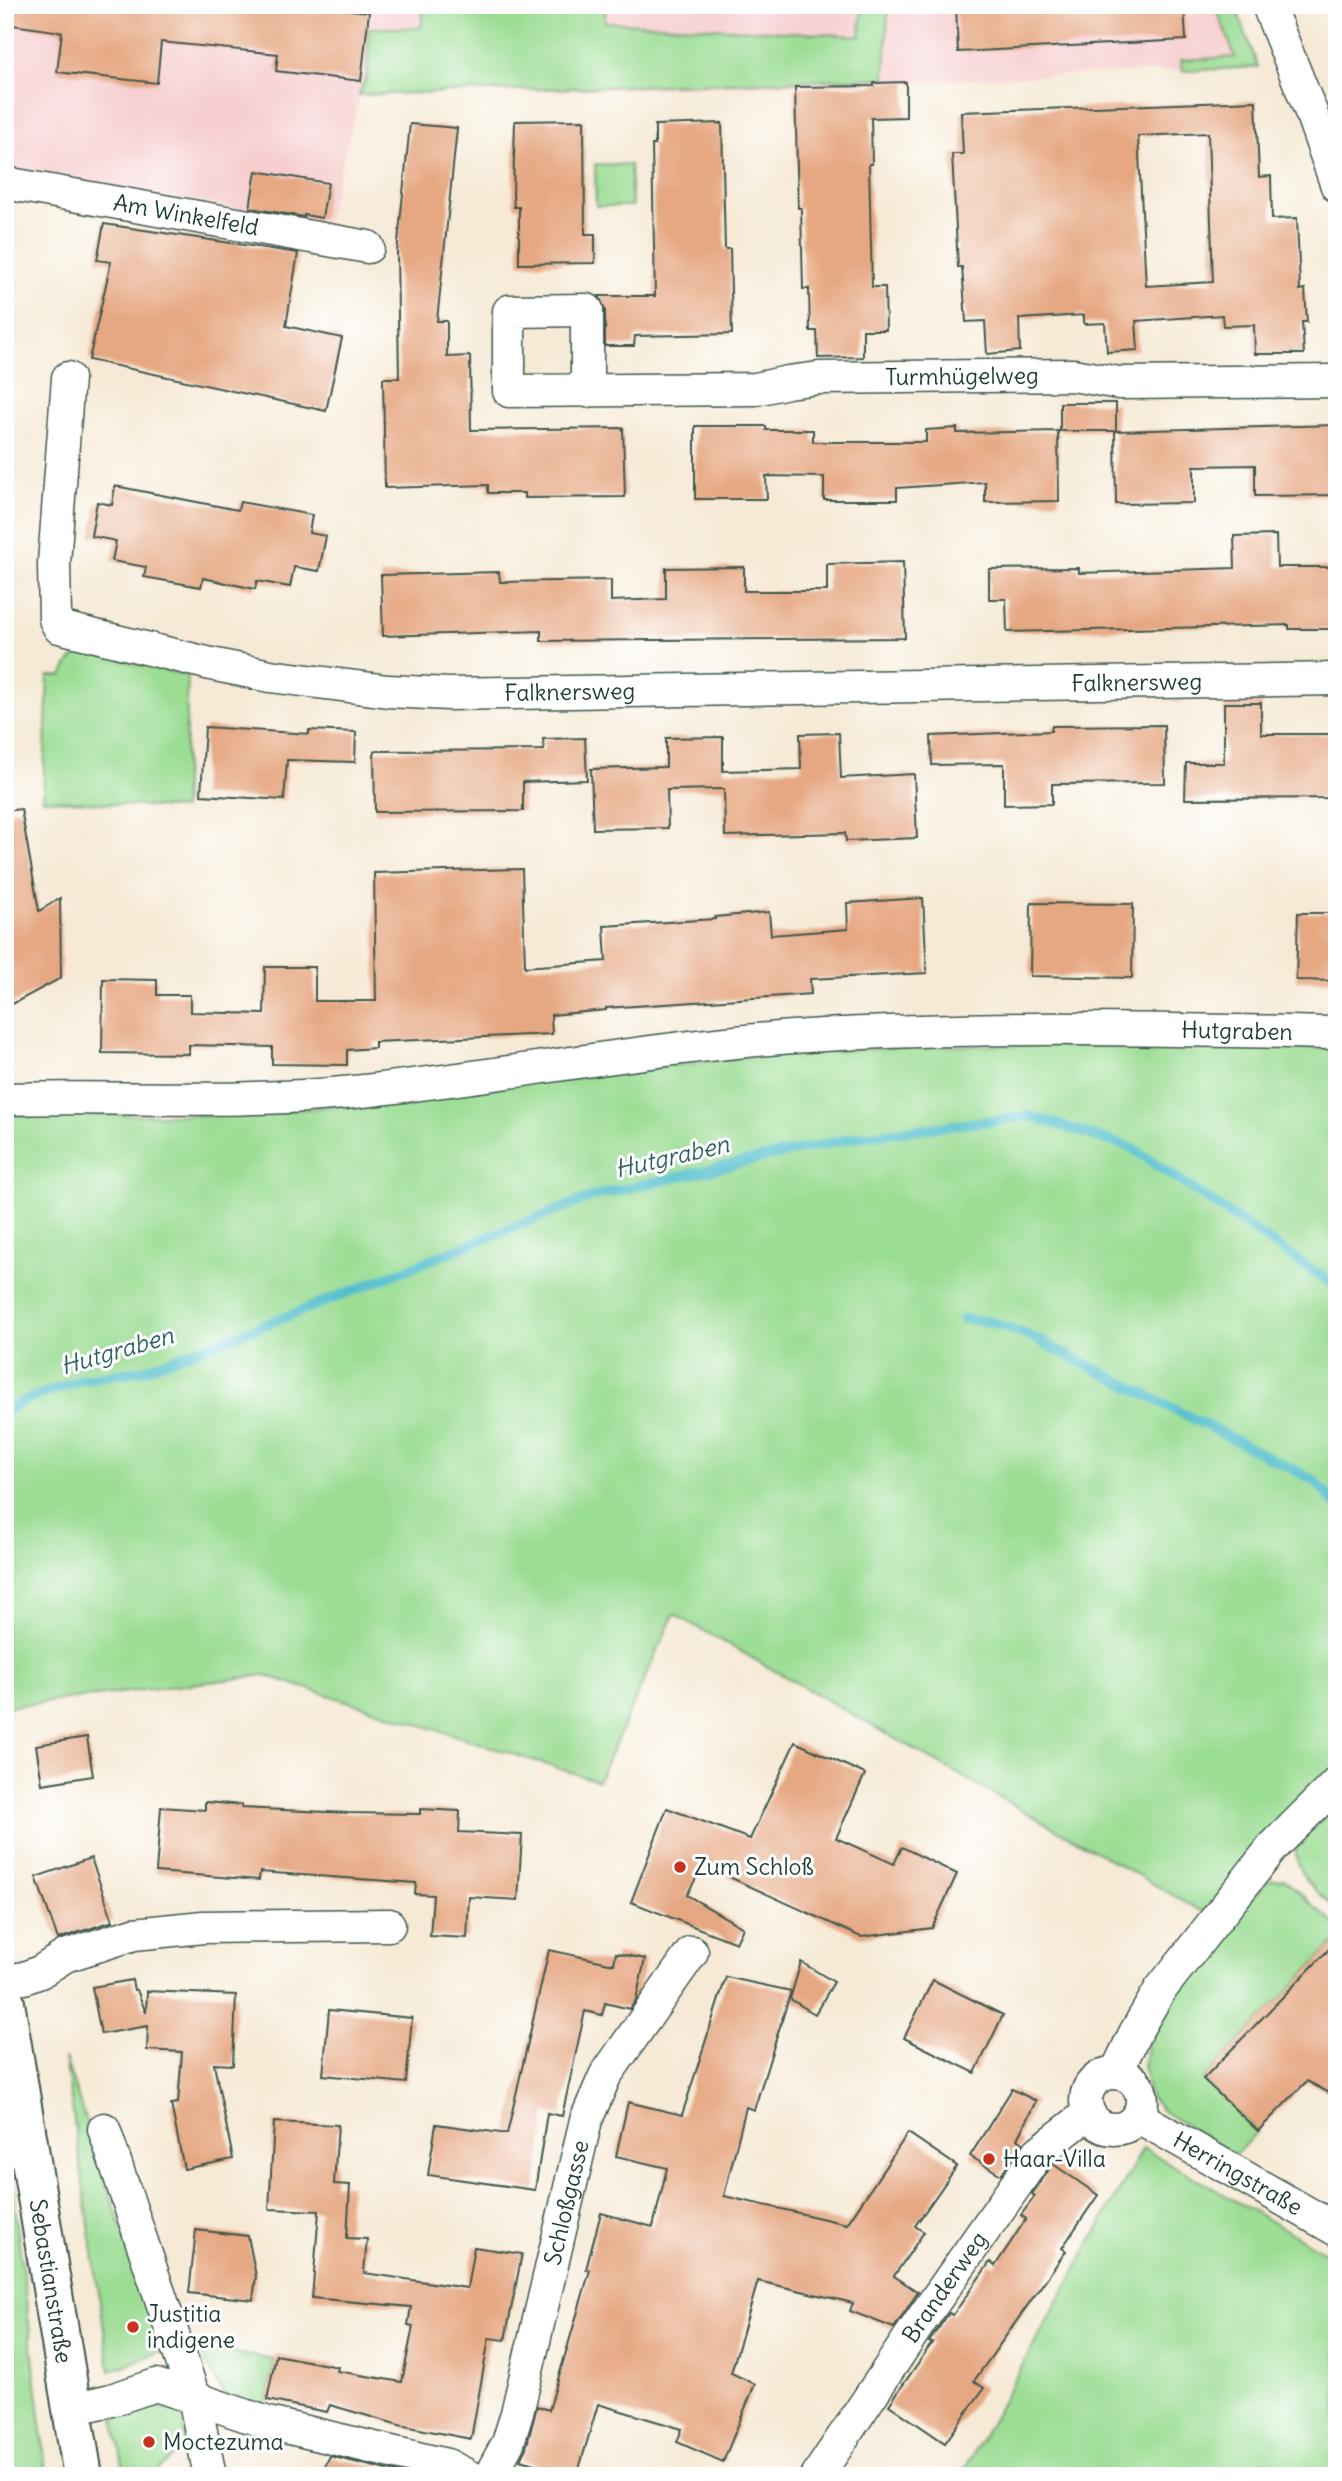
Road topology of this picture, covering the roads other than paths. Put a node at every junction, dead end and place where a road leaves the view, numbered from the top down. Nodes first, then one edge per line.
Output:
1 (1268, 5) edge
2 (5, 183) edge
3 (1337, 186) edge
4 (368, 247) dead end
5 (68, 378) dead end
6 (1337, 381) edge
7 (586, 391) dead end
8 (1337, 679) edge
9 (1337, 1033) edge
10 (5, 1099) edge
11 (1337, 1783) edge
12 (389, 1925) dead end
13 (692, 1952) dead end
14 (5, 1981) edge
15 (5, 2003) edge
16 (1116, 2073) junction
17 (1089, 2113) junction
18 (1137, 2116) junction
19 (104, 2129) dead end
20 (1337, 2230) edge
21 (194, 2397) junction
22 (72, 2409) junction
23 (83, 2476) edge
24 (210, 2476) edge
25 (468, 2476) edge
26 (490, 2476) edge
27 (817, 2476) edge

1 - 3 street
2 - 4 street, Am Winkelfeld
5 - 8 street, Falknersweg
6 - 7 street, Turmhügelweg
9 - 10 street, Hutgraben
11 - 16 street
12 - 14 street
13 - 26 street, Schloßgasse
15 - 22 street, Sebastianstraße
16 - 17 street
16 - 18 street
17 - 18 street
17 - 27 street, Branderweg
18 - 20 street, Herringstraße
19 - 21 street
21 - 22 street
21 - 24 street
21 - 25 street
22 - 23 street, Sebastianstraße

